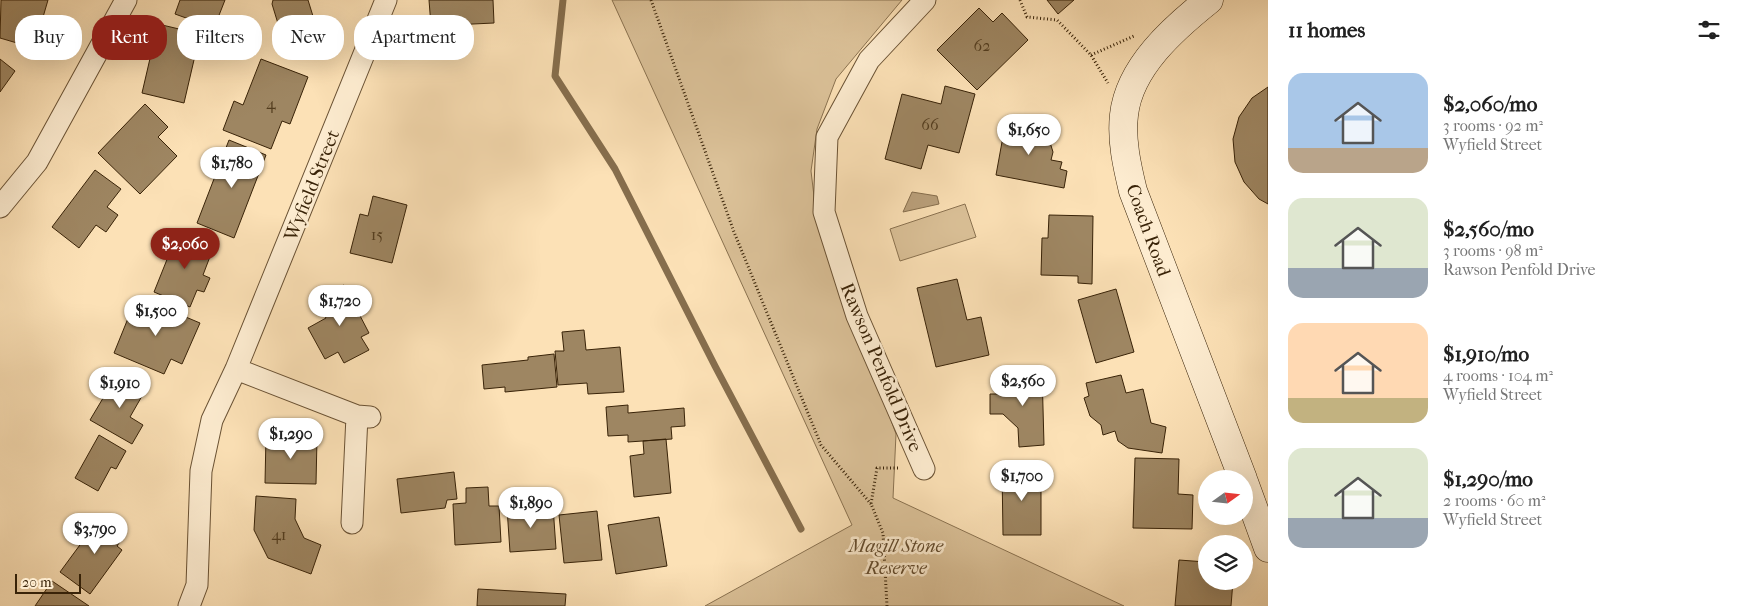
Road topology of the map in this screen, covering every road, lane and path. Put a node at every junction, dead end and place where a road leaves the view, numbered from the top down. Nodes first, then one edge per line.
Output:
1 (126, 0) edge
2 (386, 0) edge
3 (651, 0) edge
4 (925, 0) edge
5 (1020, 0) edge
6 (1208, 0) edge
7 (1091, 55) dead end
8 (0, 206) edge
9 (236, 369) junction
10 (924, 469) joint
11 (1239, 470) edge
12 (871, 504) junction
13 (1253, 507) edge
14 (352, 523) dead end
15 (1268, 548) edge
16 (189, 606) edge
17 (887, 606) edge

1 - 8 street
2 - 9 street, Wyfield Street
3 - 12 path
4 - 10 street, Rawson Penfold Drive
5 - 7 path
6 - 11 street, Coach Road
9 - 14 street
9 - 16 street, Wyfield Street
10 - 12 path
12 - 17 path
13 - 15 street, Coach Road

